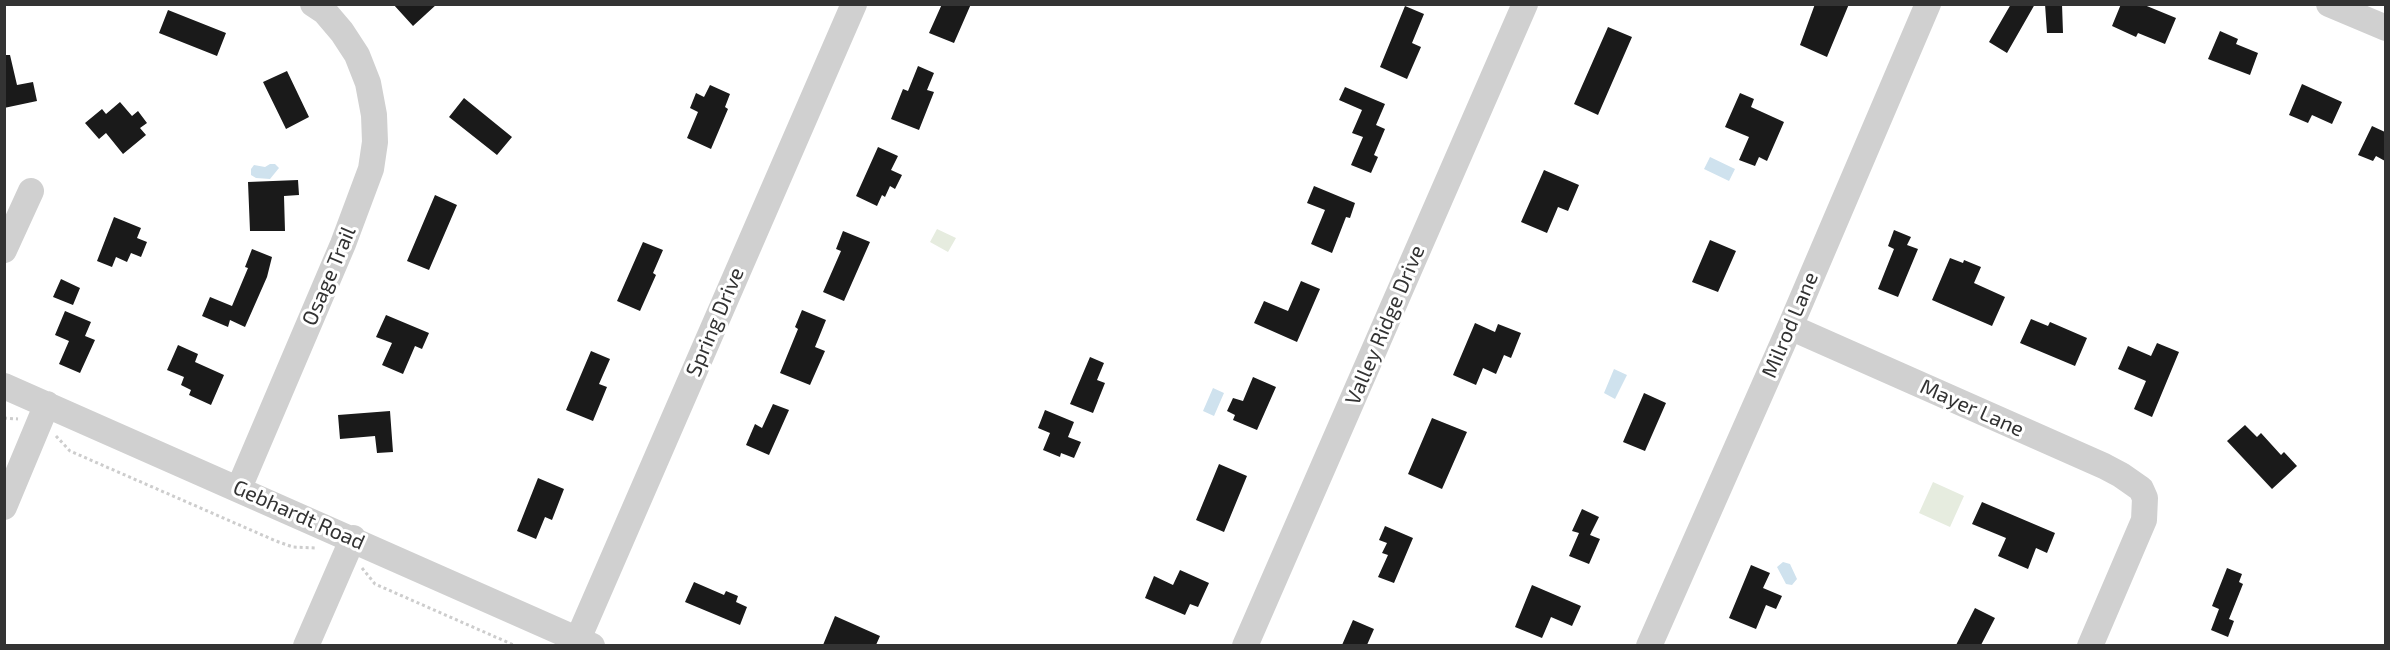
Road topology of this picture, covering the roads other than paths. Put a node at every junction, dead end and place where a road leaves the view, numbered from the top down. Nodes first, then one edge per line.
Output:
1 (314, 4) edge
2 (854, 4) edge
3 (1525, 4) edge
4 (1928, 4) edge
5 (2329, 4) edge
6 (2385, 28) edge
7 (31, 191) dead end
8 (4, 250) edge
9 (1790, 327) junction
10 (4, 386) edge
11 (43, 413) junction
12 (239, 488) junction
13 (4, 507) edge
14 (349, 546) junction
15 (585, 642) edge
16 (306, 645) edge
17 (1245, 645) edge
18 (1649, 645) edge
19 (2090, 645) edge

1 - 12 street, Osage Trail
2 - 15 street, Spring Drive
3 - 17 street, Valley Ridge Drive
4 - 9 street, Milrod Lane
5 - 6 street
7 - 8 street
9 - 18 street, Milrod Lane
9 - 19 street, Mayer Lane
10 - 11 street, Gebhardt Road
11 - 12 street, Gebhardt Road
11 - 13 street
12 - 14 street, Gebhardt Road
14 - 15 street, Gebhardt Road
14 - 16 street

